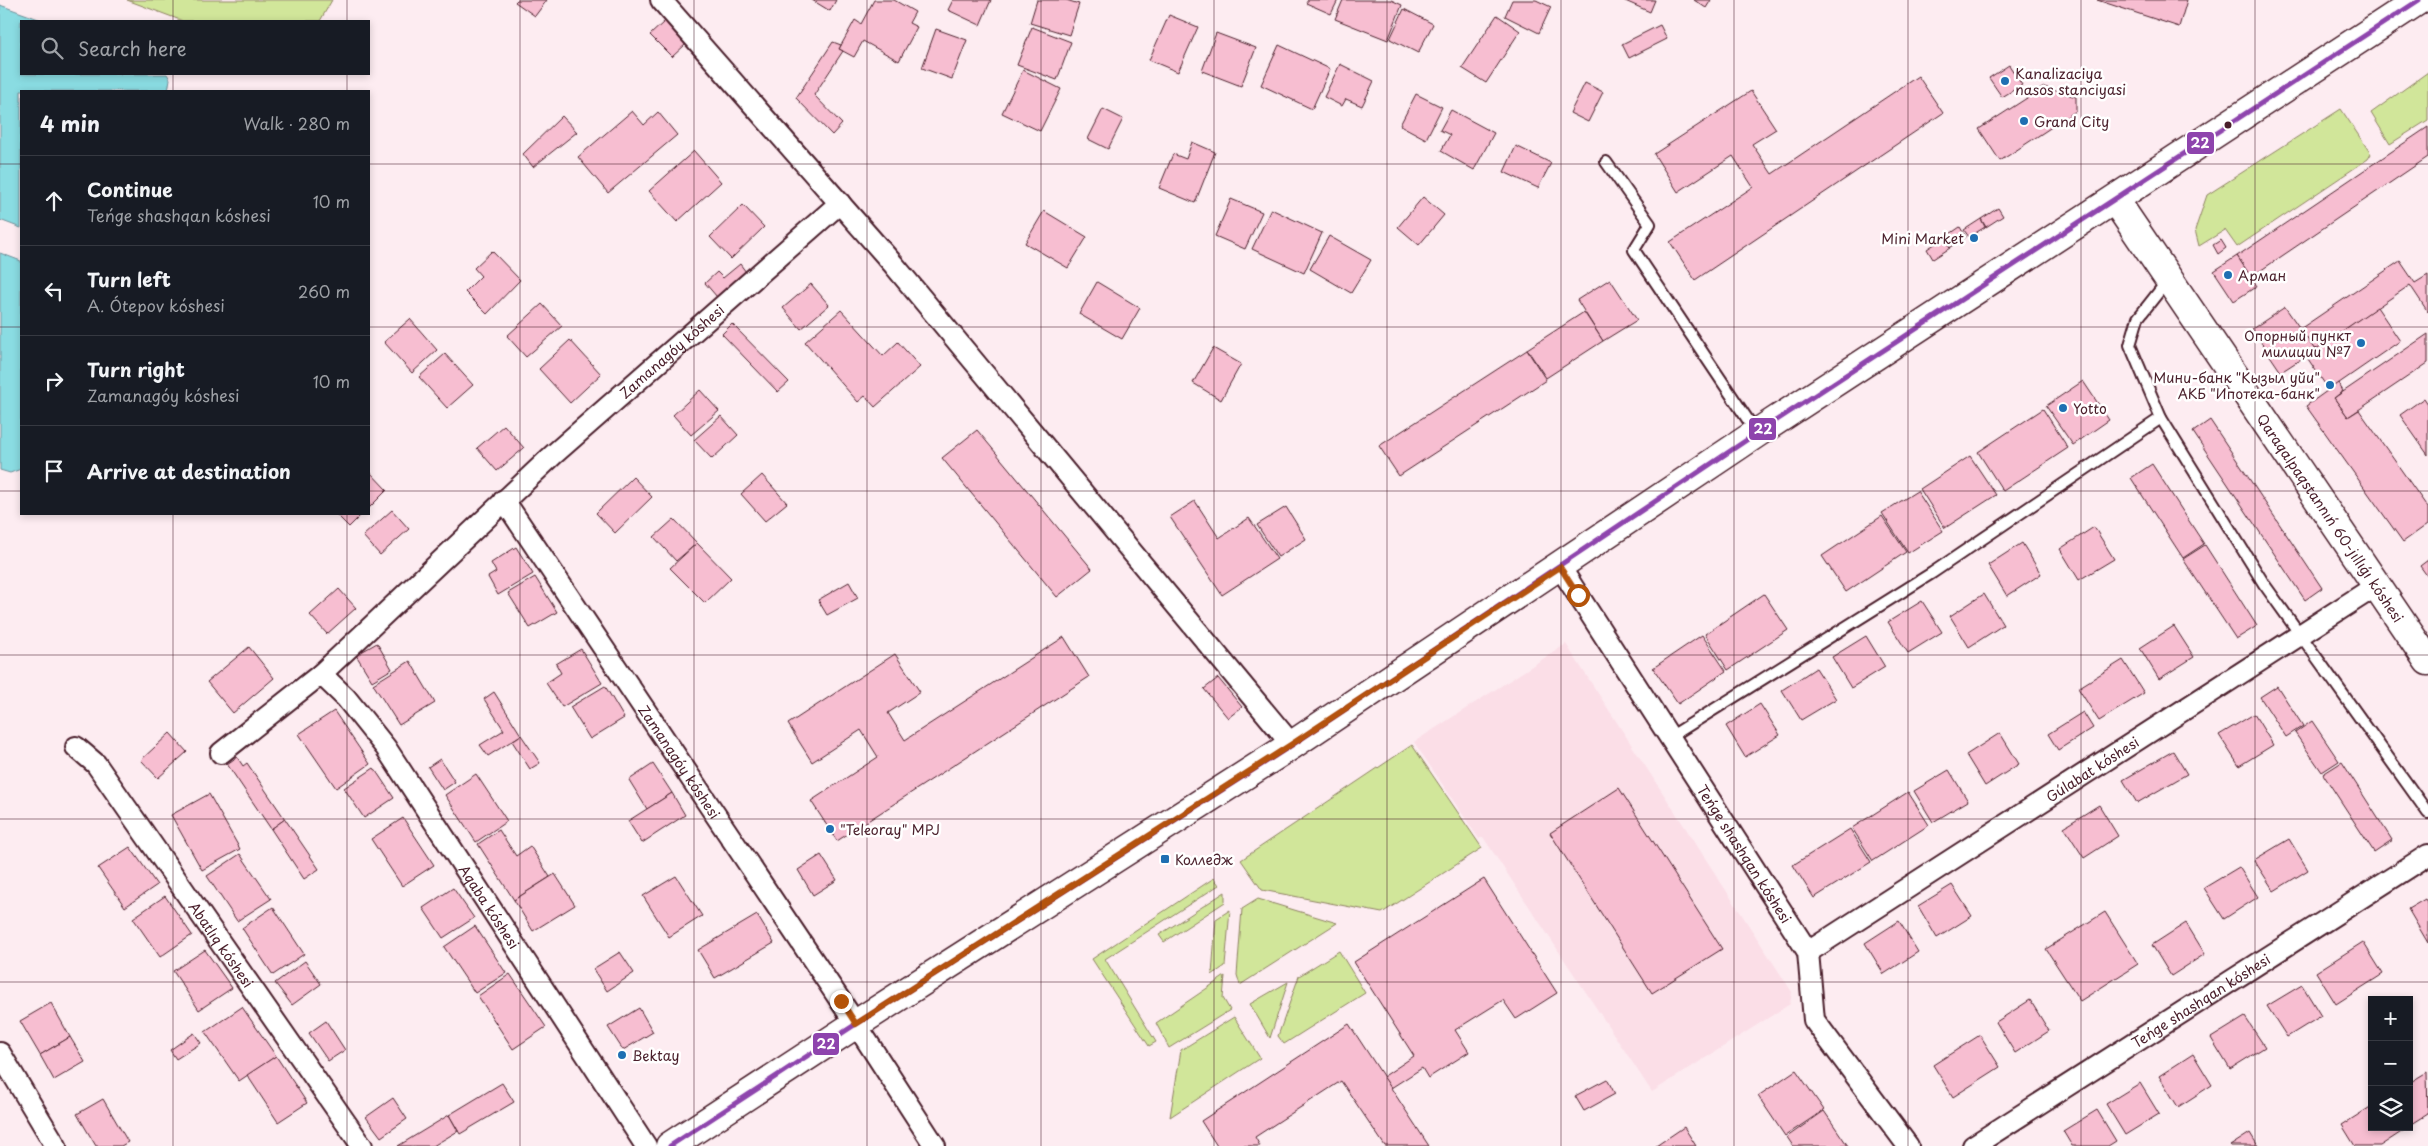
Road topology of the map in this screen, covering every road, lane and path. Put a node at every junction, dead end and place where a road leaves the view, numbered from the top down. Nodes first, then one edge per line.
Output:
1 (661, 0) edge
2 (2419, 0) edge
3 (1606, 162) dead end
4 (2115, 200) junction
5 (840, 203) junction
6 (2168, 280) junction
7 (2161, 418) junction
8 (1757, 433) junction
9 (504, 500) junction
10 (1560, 567) junction
11 (2376, 586) junction
12 (2300, 635) junction
13 (2428, 662) edge
14 (321, 674) junction
15 (1670, 737) junction
16 (1292, 744) junction
17 (76, 748) dead end
18 (220, 753) dead end
19 (2428, 813) edge
20 (2428, 854) edge
21 (1808, 952) junction
22 (856, 1024) junction
23 (0, 1053) edge
24 (56, 1146) edge
25 (362, 1146) edge
26 (646, 1146) edge
27 (670, 1146) edge
28 (935, 1146) edge
29 (1908, 1146) edge
30 (1973, 1146) edge

1 - 5 street
2 - 4 main road
3 - 8 lane
4 - 6 main road, Qaraqalpaqstannıń 60-jıllıǵı kóshesi
4 - 8 main road
5 - 9 street, Zamanagóy kóshesi
5 - 16 street
6 - 7 lane
6 - 11 main road, Qaraqalpaqstannıń 60-jıllıǵı kóshesi
7 - 12 lane
7 - 15 lane
8 - 10 main road
9 - 14 street, Zamanagóy kóshesi
9 - 22 street, Zamanagóy kóshesi
10 - 15 street, Teńge shashqan kóshesi
10 - 16 main road
11 - 12 street, Gúlabat kóshesi
11 - 13 main road, Qaraqalpaqstannıń 60-jıllıǵı kóshesi
12 - 19 lane
12 - 21 street, Gúlabat kóshesi
14 - 18 street, Zamanagóy kóshesi
14 - 26 street, Aqaba kóshesi
15 - 21 street, Teńge shashqan kóshesi
16 - 22 main road
17 - 25 street, Abatlıq kóshesi
20 - 30 street, Teńge shashqan kóshesi
21 - 29 street, Teńge shashqan kóshesi
22 - 27 main road
22 - 28 street, Zamanagóy kóshesi
23 - 24 street

